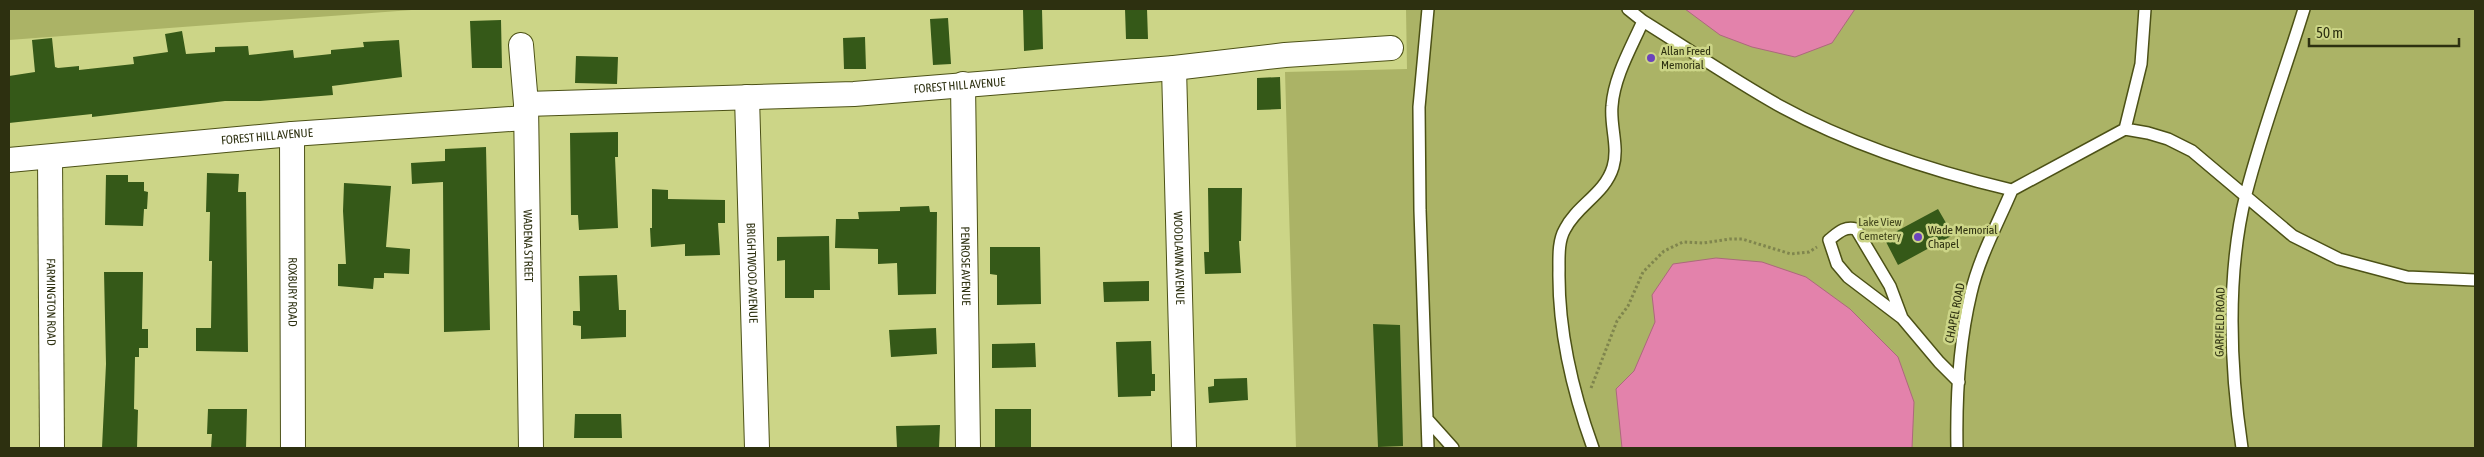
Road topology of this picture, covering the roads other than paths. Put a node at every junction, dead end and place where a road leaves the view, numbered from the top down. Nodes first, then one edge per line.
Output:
1 (1428, 9) edge
2 (1628, 9) edge
3 (2145, 9) edge
4 (2304, 9) edge
5 (1643, 21) junction
6 (521, 44) dead end
7 (1391, 48) dead end
8 (1174, 68) junction
9 (963, 84) junction
10 (747, 97) junction
11 (526, 111) junction
12 (2125, 129) junction
13 (292, 134) junction
14 (50, 157) junction
15 (9, 160) edge
16 (2012, 190) junction
17 (2245, 196) junction
18 (2475, 280) edge
19 (1902, 318) junction
20 (1959, 382) junction
21 (1427, 419) junction
22 (52, 448) edge
23 (293, 448) edge
24 (531, 448) edge
25 (757, 448) edge
26 (968, 448) edge
27 (1184, 448) edge
28 (1428, 448) edge
29 (1453, 448) edge
30 (1593, 448) edge
31 (1957, 448) edge
32 (2242, 448) edge

1 - 21 lane
2 - 5 lane
3 - 12 lane
4 - 17 lane, GARFIELD ROAD
5 - 16 lane
5 - 30 lane
6 - 11 street, WADENA STREET
7 - 8 street, FOREST HILL AVENUE
8 - 9 street, FOREST HILL AVENUE
8 - 27 street, WOODLAWN AVENUE
9 - 10 street, FOREST HILL AVENUE
9 - 26 street, PENROSE AVENUE
10 - 11 street, FOREST HILL AVENUE
10 - 25 street, BRIGHTWOOD AVENUE
11 - 13 street, FOREST HILL AVENUE
11 - 24 street, WADENA STREET
12 - 16 lane
12 - 17 lane
13 - 14 street, FOREST HILL AVENUE
13 - 23 street, ROXBURY ROAD
14 - 15 street, FOREST HILL AVENUE
14 - 22 street, FARMINGTON ROAD
16 - 20 lane, CHAPEL ROAD
17 - 18 lane
17 - 32 lane, GARFIELD ROAD
19 - 19 lane
19 - 20 lane
20 - 31 lane, CHAPEL ROAD
21 - 28 lane
21 - 29 lane

